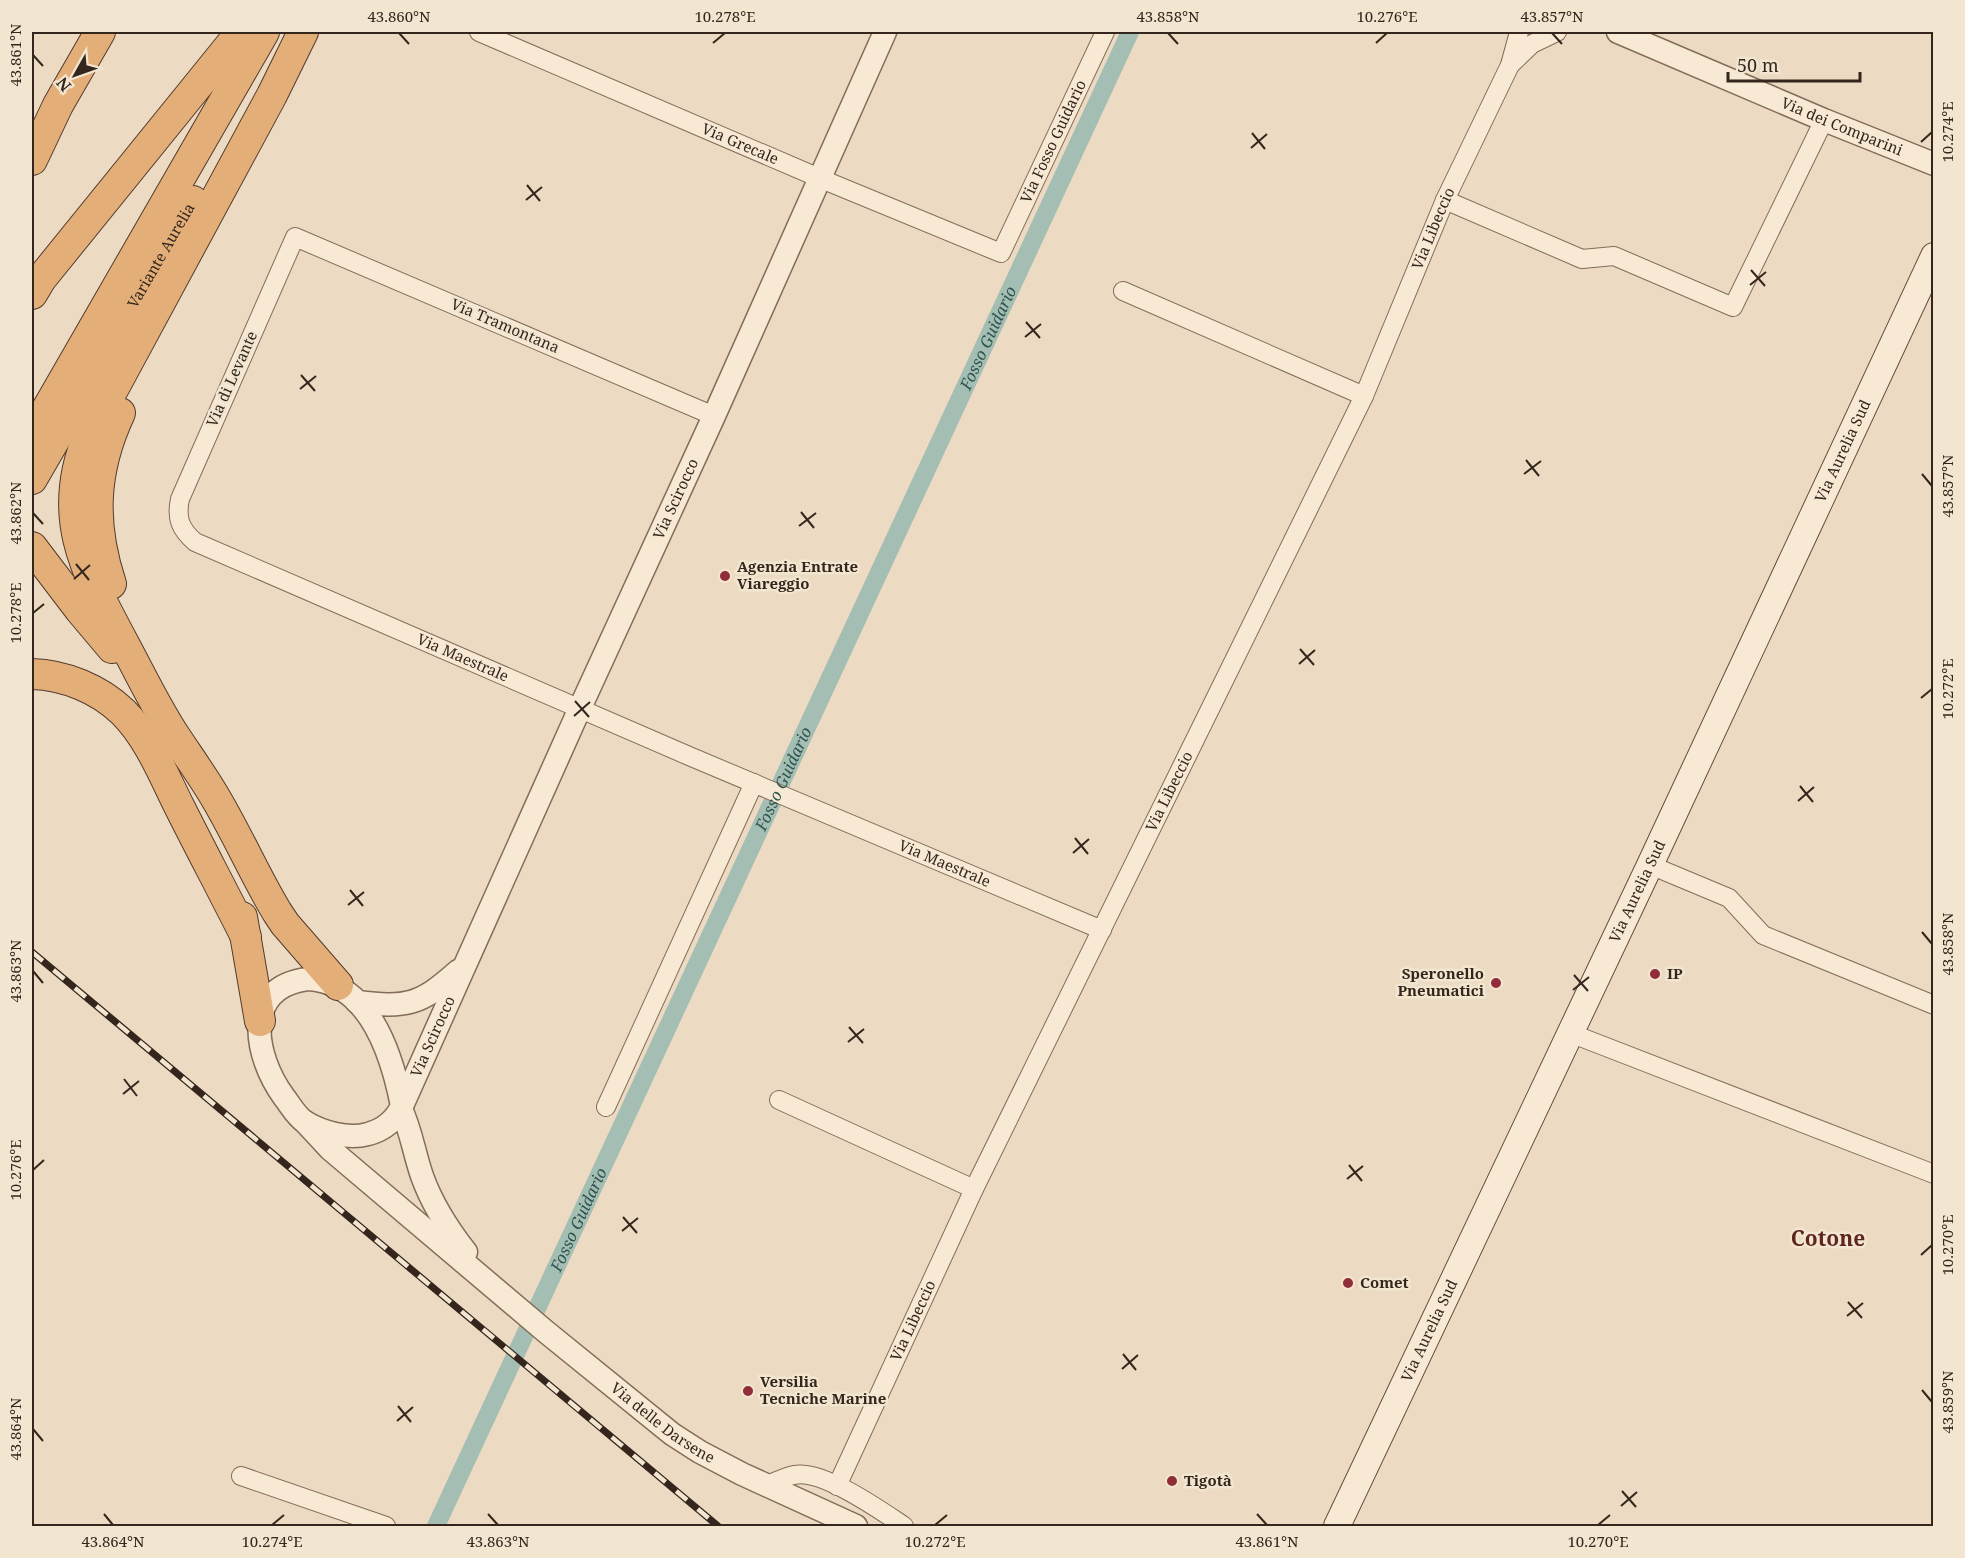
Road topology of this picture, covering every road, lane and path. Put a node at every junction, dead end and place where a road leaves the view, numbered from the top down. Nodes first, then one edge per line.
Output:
1 (100, 32) edge
2 (241, 32) edge
3 (264, 32) edge
4 (291, 32) edge
5 (303, 32) edge
6 (479, 32) edge
7 (885, 32) edge
8 (1105, 32) edge
9 (1519, 32) edge
10 (1557, 32) edge
11 (1618, 32) edge
12 (1510, 65) junction
13 (298, 70) dead end
14 (1824, 120) junction
15 (32, 160) edge
16 (1934, 164) edge
17 (820, 178) junction
18 (1445, 200) junction
19 (295, 237) joint
20 (1001, 253) joint
21 (1934, 256) edge
22 (1123, 291) dead end
23 (32, 294) edge
24 (1364, 396) junction
25 (714, 416) junction
26 (32, 435) edge
27 (32, 479) edge
28 (179, 522) joint
29 (32, 547) edge
30 (32, 674) edge
31 (151, 694) junction
32 (580, 708) junction
33 (177, 740) junction
34 (758, 785) junction
35 (1650, 865) junction
36 (1102, 930) junction
37 (246, 937) junction
38 (464, 966) junction
39 (347, 993) junction
40 (1934, 1005) edge
41 (260, 1021) junction
42 (1570, 1033) junction
43 (779, 1100) dead end
44 (401, 1107) junction
45 (606, 1107) dead end
46 (305, 1122) junction
47 (1934, 1174) edge
48 (974, 1189) junction
49 (490, 1284) junction
50 (241, 1476) dead end
51 (767, 1485) junction
52 (837, 1485) junction
53 (386, 1527) edge
54 (856, 1527) edge
55 (904, 1527) edge
56 (1337, 1527) edge

1 - 15 highway
2 - 23 highway
3 - 26 highway, Variante Aurelia
4 - 27 highway, Variante Aurelia
5 - 31 highway
6 - 17 street, Via Grecale
7 - 17 street, Via Scirocco
8 - 20 street, Via Fosso Guidario
9 - 12 street, Via Libeccio
10 - 12 street, Via Libeccio
11 - 14 street, Via dei Comparini
12 - 18 street, Via Libeccio
13 - 31 highway
14 - 16 street, Via dei Comparini
14 - 18 street
17 - 20 street, Via Grecale
17 - 25 street, Via Scirocco
18 - 24 street, Via Libeccio
19 - 25 street, Via Tramontana
19 - 28 street, Via di Levante
21 - 35 main road, Via Aurelia Sud
22 - 24 street
24 - 36 street, Via Libeccio
25 - 32 street, Via Scirocco
28 - 32 street, Via Maestrale
29 - 31 highway
30 - 37 highway
31 - 33 highway
32 - 34 street, Via Maestrale
32 - 38 street, Via Scirocco
33 - 37 highway
33 - 39 highway
34 - 36 street, Via Maestrale
34 - 45 street
35 - 40 street
35 - 42 main road, Via Aurelia Sud
36 - 48 street, Via Libeccio
37 - 41 highway
38 - 39 street, Via Scirocco
38 - 44 street, Via Scirocco
39 - 41 street
39 - 44 street
41 - 46 street
42 - 47 street
42 - 56 main road, Via Aurelia Sud
43 - 48 street
44 - 46 street
44 - 49 street, Via delle Darsene
46 - 49 street, Via delle Darsene
48 - 52 street, Via Libeccio
49 - 51 street, Via delle Darsene
50 - 53 street
51 - 52 street
51 - 54 street, Via delle Darsene
52 - 55 street

